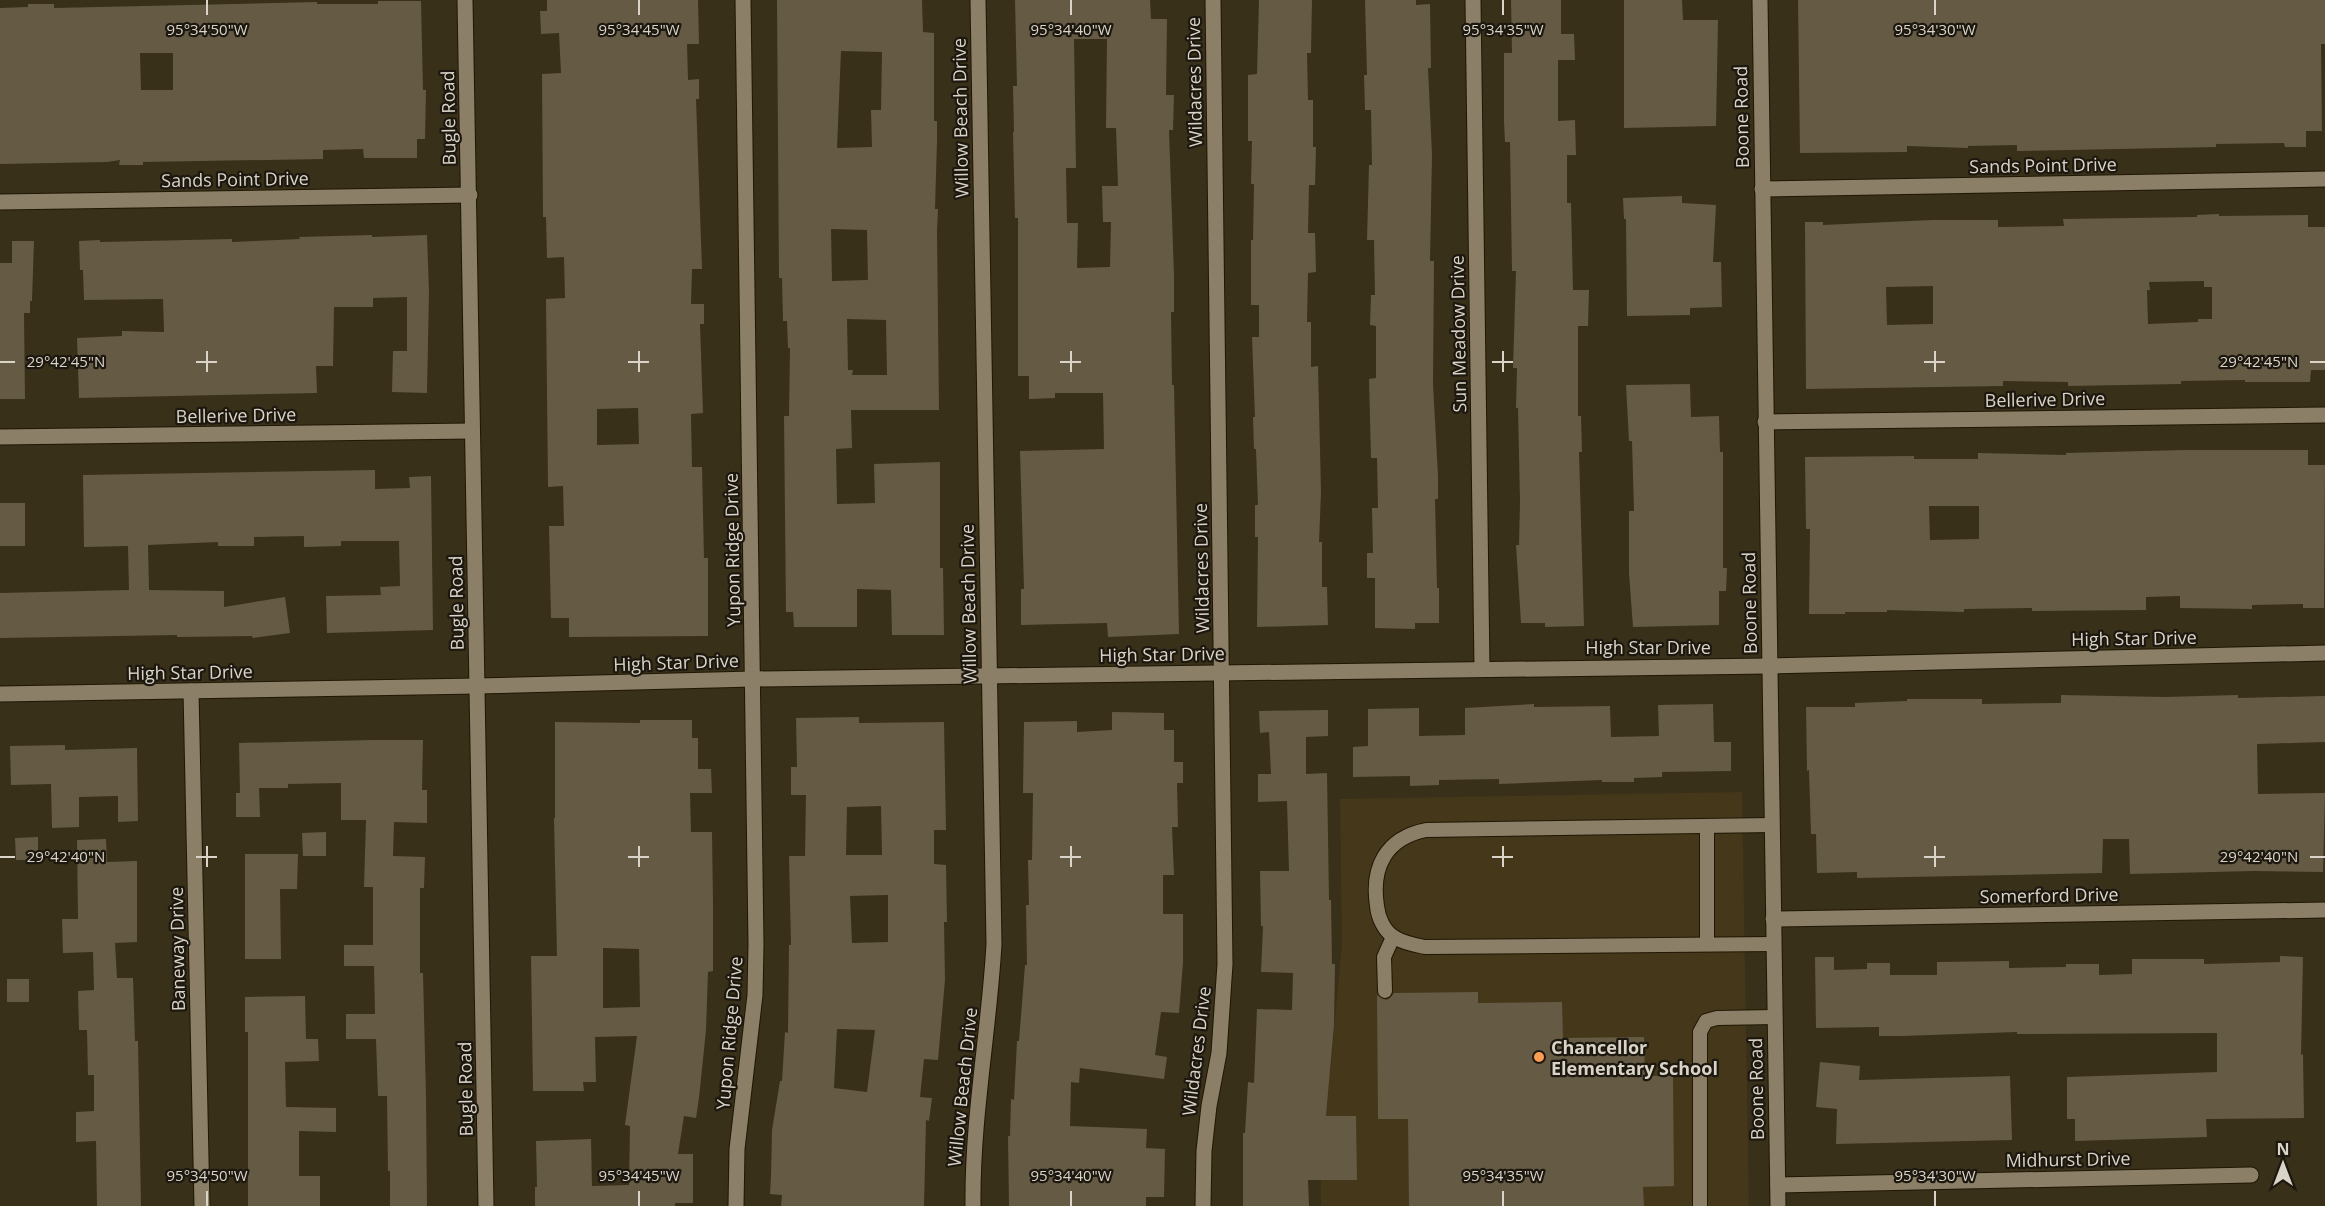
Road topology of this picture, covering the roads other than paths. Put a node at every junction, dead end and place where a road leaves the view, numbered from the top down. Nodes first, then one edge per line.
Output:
1 (465, 0) edge
2 (743, 0) edge
3 (978, 0) edge
4 (1213, 0) edge
5 (1473, 0) edge
6 (1760, 0) edge
7 (2325, 179) edge
8 (1762, 189) junction
9 (470, 195) junction
10 (0, 202) edge
11 (2325, 415) edge
12 (1765, 422) junction
13 (472, 431) junction
14 (0, 437) edge
15 (2325, 653) edge
16 (1769, 666) junction
17 (1482, 668) junction
18 (1221, 673) junction
19 (989, 676) junction
20 (753, 679) junction
21 (477, 686) junction
22 (191, 691) junction
23 (0, 694) edge
24 (1772, 825) junction
25 (1707, 826) junction
26 (2325, 910) edge
27 (1773, 919) junction
28 (1393, 937) junction
29 (1707, 944) junction
30 (1774, 944) junction
31 (1385, 991) dead end
32 (1775, 1017) junction
33 (2251, 1175) dead end
34 (1778, 1185) junction
35 (202, 1206) edge
36 (486, 1206) edge
37 (736, 1206) edge
38 (973, 1206) edge
39 (1203, 1206) edge
40 (1700, 1206) edge
41 (1778, 1206) edge

1 - 9 street, Bugle Road
2 - 20 street, Yupon Ridge Drive
3 - 19 street, Willow Beach Drive
4 - 18 street, Wildacres Drive
5 - 17 street, Sun Meadow Drive
6 - 8 street, Boone Road
7 - 8 street, Sands Point Drive
8 - 12 street, Boone Road
9 - 10 street, Sands Point Drive
9 - 13 street, Bugle Road
11 - 12 street, Bellerive Drive
12 - 16 street, Boone Road
13 - 14 street, Bellerive Drive
13 - 21 street, Bugle Road
15 - 16 street, High Star Drive
16 - 17 street, High Star Drive
16 - 24 street, Boone Road
17 - 18 street, High Star Drive
18 - 19 street, High Star Drive
18 - 39 street, Wildacres Drive
19 - 20 street, High Star Drive
19 - 38 street, Willow Beach Drive
20 - 21 street, High Star Drive
20 - 37 street, Yupon Ridge Drive
21 - 22 street, High Star Drive
21 - 36 street, Bugle Road
22 - 23 street, High Star Drive
22 - 35 street, Baneway Drive
24 - 25 lane
24 - 27 street, Boone Road
25 - 28 lane
25 - 29 lane
26 - 27 street, Somerford Drive
27 - 30 street, Boone Road
28 - 29 lane
28 - 31 lane
29 - 30 lane
30 - 32 street, Boone Road
32 - 34 street, Boone Road
32 - 40 lane
33 - 34 street, Midhurst Drive
34 - 41 street, Boone Road

